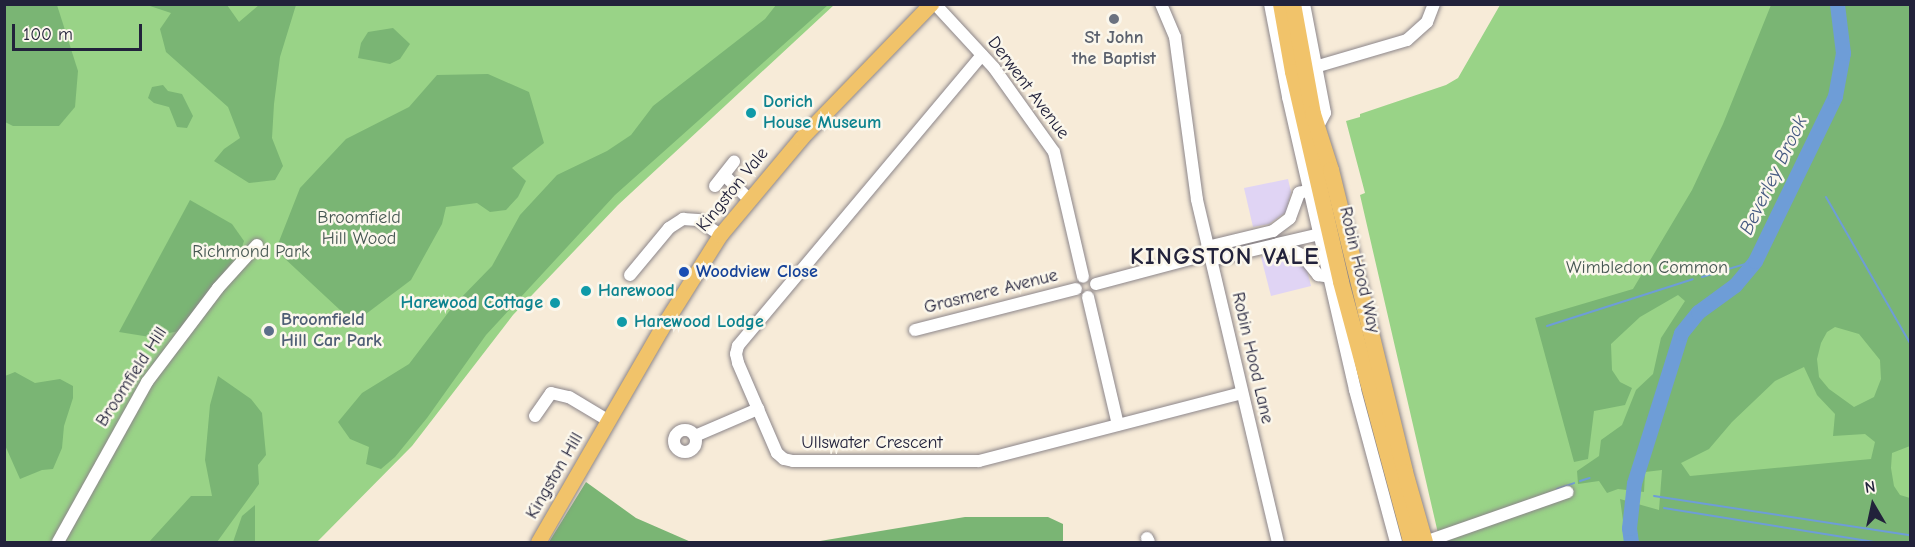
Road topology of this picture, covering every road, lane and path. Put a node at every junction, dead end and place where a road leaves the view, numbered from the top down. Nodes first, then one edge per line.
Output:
1 (933, 4) edge
2 (1161, 4) edge
3 (1270, 4) edge
4 (1281, 4) edge
5 (1293, 4) edge
6 (1304, 4) edge
7 (1434, 4) edge
8 (982, 55) junction
9 (1315, 67) junction
10 (1318, 126) junction
11 (734, 162) dead end
12 (724, 175) junction
13 (715, 186) dead end
14 (1308, 191) junction
15 (749, 199) junction
16 (1317, 234) junction
17 (720, 236) junction
18 (257, 245) dead end
19 (1275, 245) junction
20 (1209, 254) junction
21 (630, 275) dead end
22 (1083, 277) junction
23 (1330, 277) junction
24 (1096, 284) junction
25 (1076, 289) junction
26 (1088, 297) junction
27 (915, 330) dead end
28 (1241, 393) junction
29 (758, 409) junction
30 (535, 416) dead end
31 (607, 425) junction
32 (1118, 425) junction
33 (695, 436) dead end
34 (1568, 492) dead end
35 (58, 543) edge
36 (538, 543) edge
37 (1278, 543) edge
38 (1396, 543) edge
39 (1411, 543) edge
40 (1425, 543) edge

1 - 8 street, Derwent Avenue
1 - 15 main road, Kingston Vale
2 - 20 street, Robin Hood Lane
3 - 14 street, Robin Hood Way
4 - 39 highway, Robin Hood Way
5 - 10 highway, Robin Hood Way
6 - 9 street, Robin Hood Way
7 - 9 street
8 - 22 street, Derwent Avenue
8 - 29 street, Ullswater Crescent
9 - 10 street, Robin Hood Way
10 - 40 highway, Robin Hood Way
11 - 12 street
12 - 13 street
12 - 15 street
14 - 16 street, Robin Hood Way
14 - 20 street
15 - 17 main road, Kingston Vale
16 - 19 street
16 - 23 street, Robin Hood Way
17 - 21 street
17 - 31 main road, Kingston Vale
18 - 35 street, Broomfield Hill
19 - 20 street
19 - 23 street
20 - 24 street
20 - 28 street, Robin Hood Lane
22 - 24 street
22 - 25 street
23 - 38 street, Robin Hood Way
24 - 26 street
25 - 26 street
25 - 27 street, Grasmere Avenue
26 - 32 street
28 - 32 street, Ullswater Crescent
28 - 37 street, Robin Hood Lane
29 - 32 street, Ullswater Crescent
29 - 33 street
30 - 31 street
31 - 36 main road, Kingston Hill
34 - 40 street

